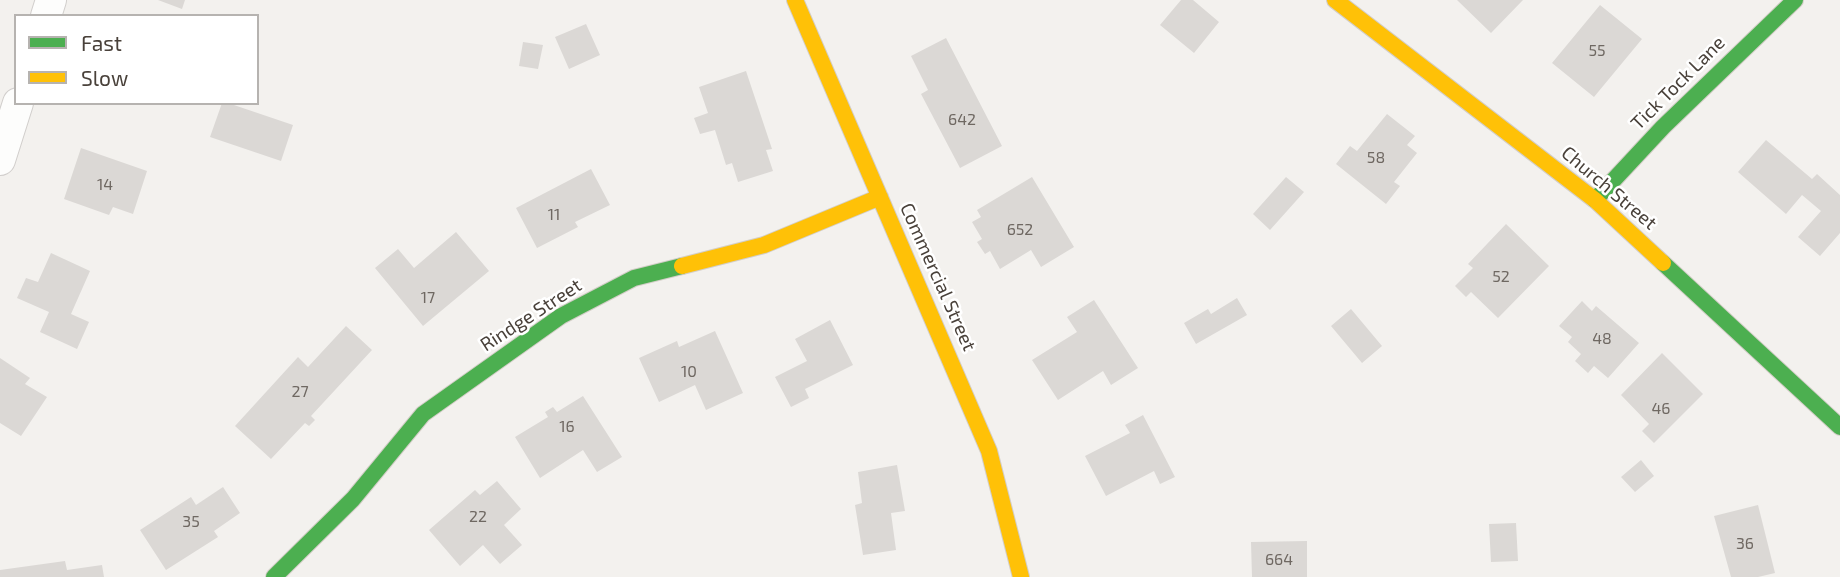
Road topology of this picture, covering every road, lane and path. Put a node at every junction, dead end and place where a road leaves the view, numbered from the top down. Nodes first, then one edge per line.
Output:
1 (795, 0) edge
2 (1335, 0) edge
3 (1795, 0) edge
4 (17, 105) edge
5 (0, 160) edge
6 (880, 197) junction
7 (1595, 200) junction
8 (1840, 427) edge
9 (274, 577) edge
10 (1021, 577) edge

1 - 6 street, Commercial Street
2 - 7 street, Church Street
3 - 7 street, Tick Tock Lane
4 - 5 street
6 - 9 street, Rindge Street
6 - 10 street, Commercial Street
7 - 8 street, Church Street

